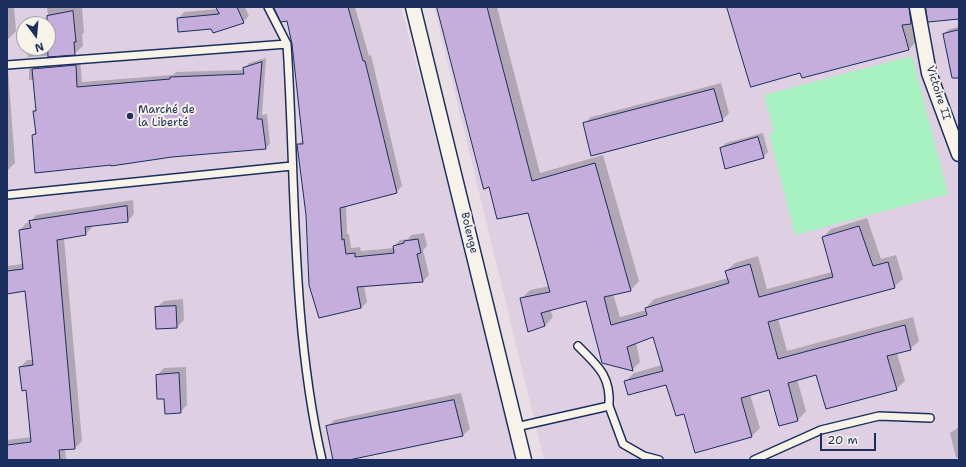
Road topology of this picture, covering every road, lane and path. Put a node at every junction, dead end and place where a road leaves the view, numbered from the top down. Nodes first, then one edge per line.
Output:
1 (268, 7) edge
2 (413, 7) edge
3 (917, 7) edge
4 (287, 44) junction
5 (7, 65) edge
6 (959, 154) edge
7 (292, 166) junction
8 (7, 195) edge
9 (578, 346) dead end
10 (609, 406) junction
11 (930, 418) dead end
12 (516, 427) junction
13 (322, 460) edge
14 (524, 460) edge
15 (659, 460) edge
16 (754, 460) edge

1 - 4 lane
2 - 12 street, Bolenge
3 - 6 street, Victoire II
4 - 5 lane
4 - 7 lane
7 - 8 lane
7 - 13 lane
9 - 10 lane
10 - 12 lane
10 - 15 lane
11 - 16 lane
12 - 14 street, Bolenge

